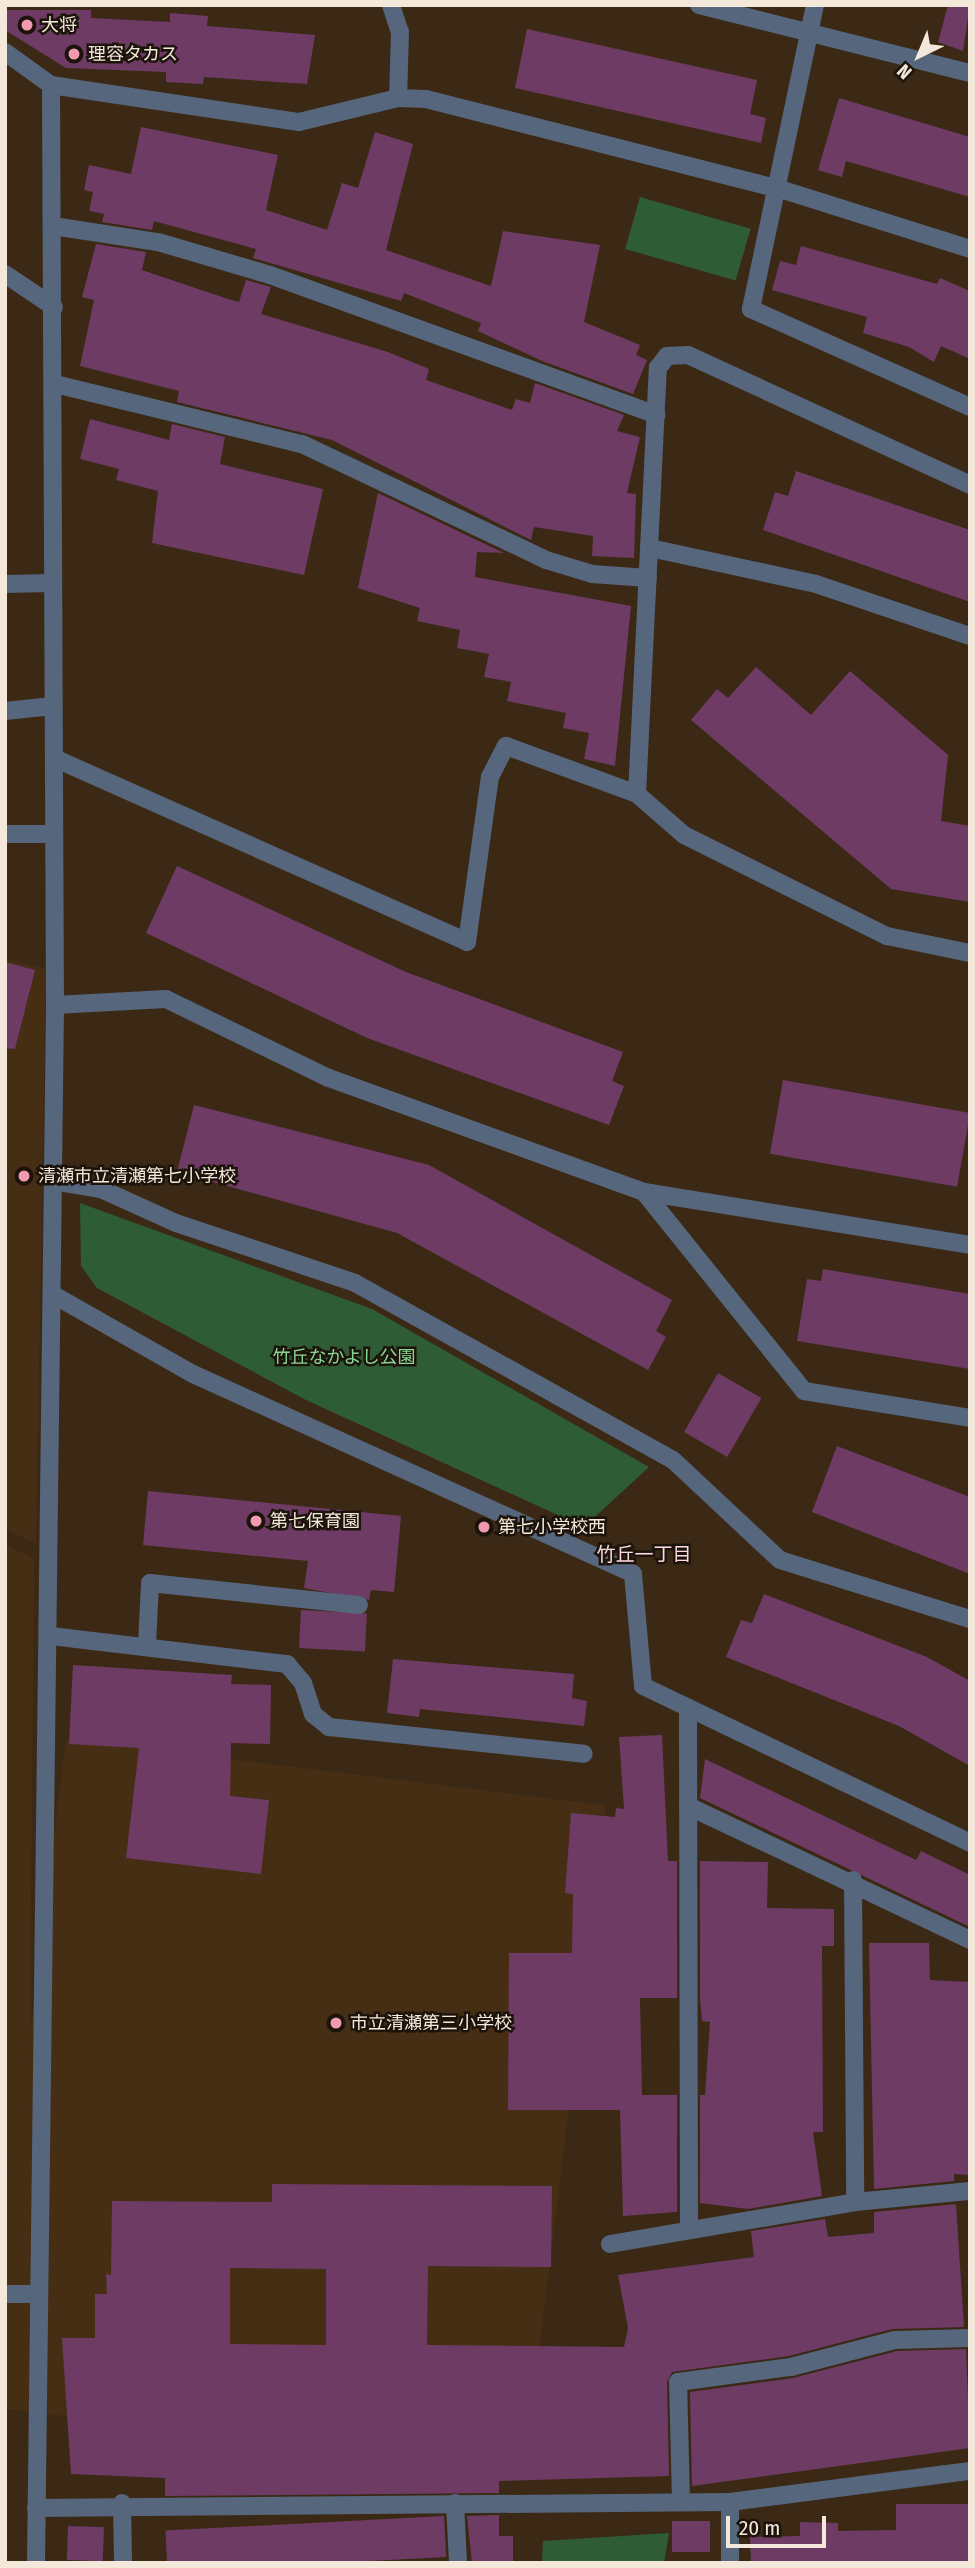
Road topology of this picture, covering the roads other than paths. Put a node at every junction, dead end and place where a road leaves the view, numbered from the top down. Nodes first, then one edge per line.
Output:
1 (391, 5) edge
2 (699, 5) edge
3 (815, 5) edge
4 (810, 32) junction
5 (5, 52) edge
6 (969, 73) edge
7 (51, 85) junction
8 (398, 98) junction
9 (780, 189) junction
10 (53, 226) junction
11 (970, 249) edge
12 (5, 274) edge
13 (54, 307) junction
14 (55, 384) junction
15 (970, 407) edge
16 (656, 415) junction
17 (970, 485) edge
18 (650, 548) junction
19 (648, 578) junction
20 (50, 583) junction
21 (5, 584) edge
22 (970, 636) edge
23 (52, 706) junction
24 (5, 711) edge
25 (54, 758) junction
26 (637, 794) junction
27 (5, 834) edge
28 (54, 834) junction
29 (970, 953) edge
30 (55, 1005) junction
31 (53, 1181) junction
32 (644, 1192) junction
33 (970, 1245) edge
34 (52, 1294) junction
35 (970, 1418) edge
36 (359, 1605) dead end
37 (970, 1619) edge
38 (51, 1636) junction
39 (147, 1645) junction
40 (688, 1709) junction
41 (584, 1754) dead end
42 (688, 1806) junction
43 (970, 1843) edge
44 (853, 1880) junction
45 (970, 1940) edge
46 (970, 2191) edge
47 (855, 2202) junction
48 (689, 2227) junction
49 (610, 2244) dead end
50 (5, 2294) edge
51 (38, 2294) junction
52 (970, 2338) edge
53 (970, 2471) edge
54 (681, 2502) junction
55 (730, 2502) junction
56 (122, 2503) junction
57 (455, 2503) junction
58 (36, 2508) junction
59 (36, 2563) edge
60 (123, 2563) edge
61 (458, 2563) edge
62 (730, 2563) edge

1 - 8 street
2 - 4 street
3 - 4 street
4 - 6 street
4 - 9 street
5 - 7 street
7 - 8 street
7 - 10 street
8 - 9 street
9 - 11 street
9 - 15 street
10 - 13 street
10 - 16 street
12 - 13 street
13 - 14 street
14 - 19 street
14 - 20 street
16 - 17 street
16 - 18 street
18 - 19 street
18 - 22 street
19 - 26 street
20 - 21 street
20 - 23 street
23 - 24 street
23 - 25 street
25 - 26 street
25 - 28 street
26 - 29 street
27 - 28 street
28 - 30 street
30 - 31 street
30 - 32 street
31 - 34 street
31 - 37 street
32 - 33 street
32 - 35 street
34 - 38 street
34 - 40 street
36 - 39 street
38 - 39 street
38 - 51 street
39 - 41 street
40 - 42 street
40 - 43 street
42 - 44 street
42 - 48 street
44 - 45 street
44 - 47 street
46 - 47 street
47 - 48 street
48 - 49 street
50 - 51 street
51 - 58 street
52 - 54 street
53 - 55 street
54 - 55 street
54 - 57 street
55 - 62 street
56 - 57 street
56 - 58 street
56 - 60 street
57 - 61 street
58 - 59 street

